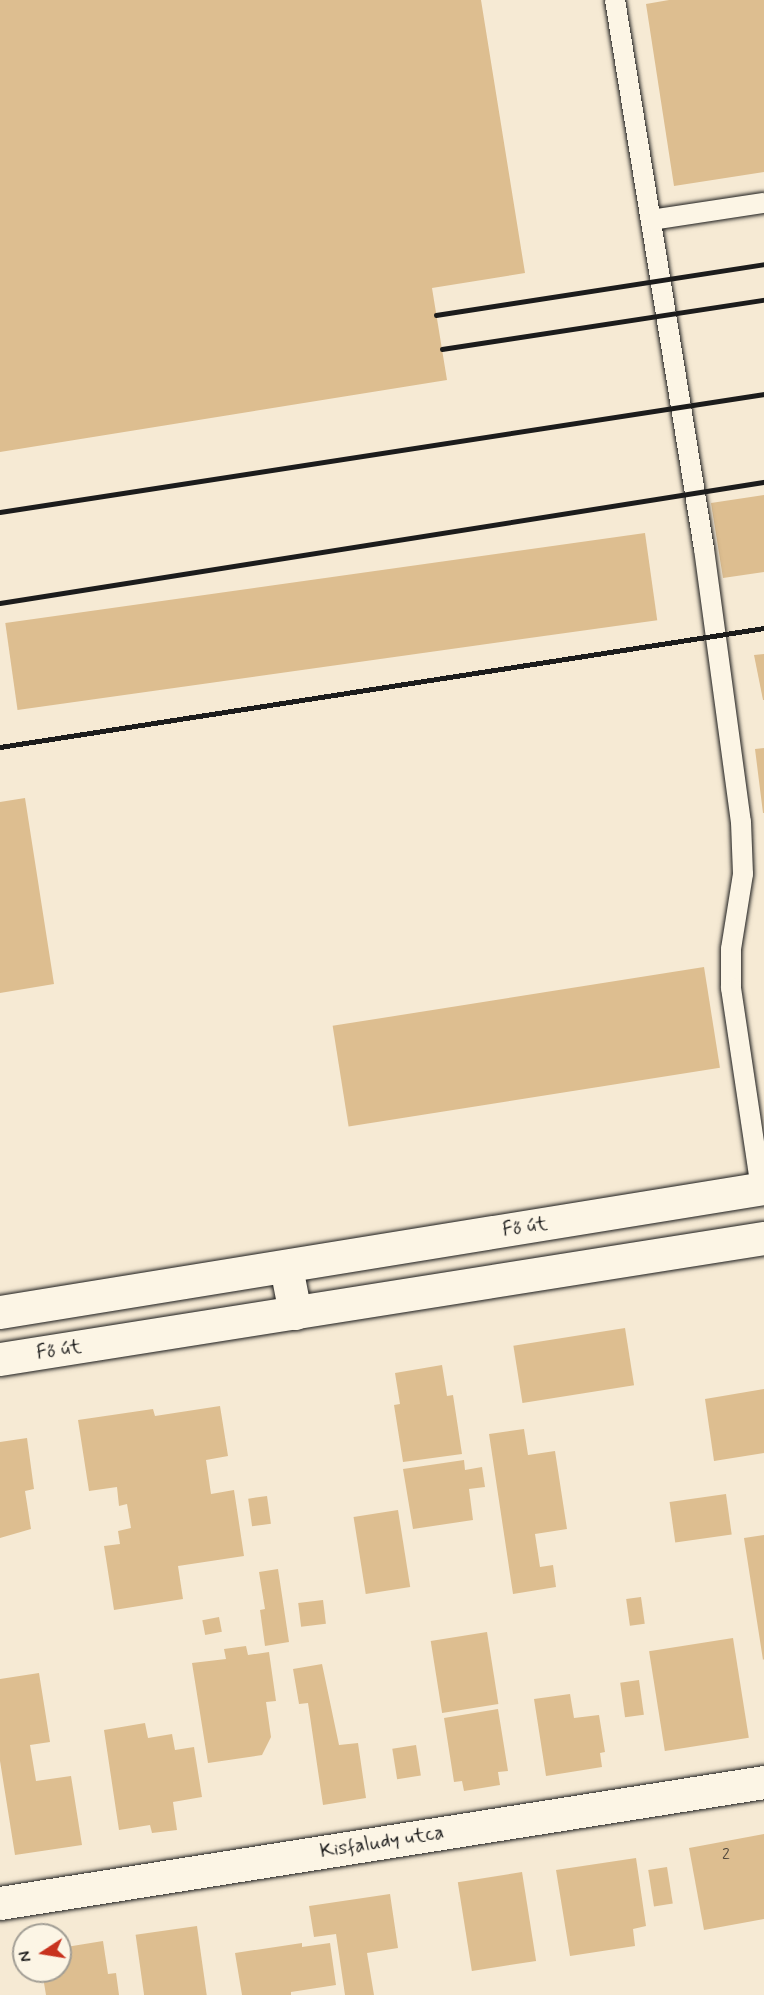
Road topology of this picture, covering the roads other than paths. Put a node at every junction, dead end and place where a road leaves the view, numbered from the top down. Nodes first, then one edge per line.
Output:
1 (615, 0) edge
2 (764, 203) edge
3 (651, 220) junction
4 (762, 1188) edge
5 (764, 1238) edge
6 (286, 1267) junction
7 (0, 1312) edge
8 (295, 1312) junction
9 (0, 1359) edge
10 (764, 1782) edge
11 (0, 1903) edge

1 - 3 lane
2 - 3 lane
3 - 4 lane
4 - 6 street, Fő út
5 - 8 street, Fő út
6 - 7 street, Fő út
6 - 8 street
8 - 9 street, Fő út
10 - 11 street, Kisfaludy utca

